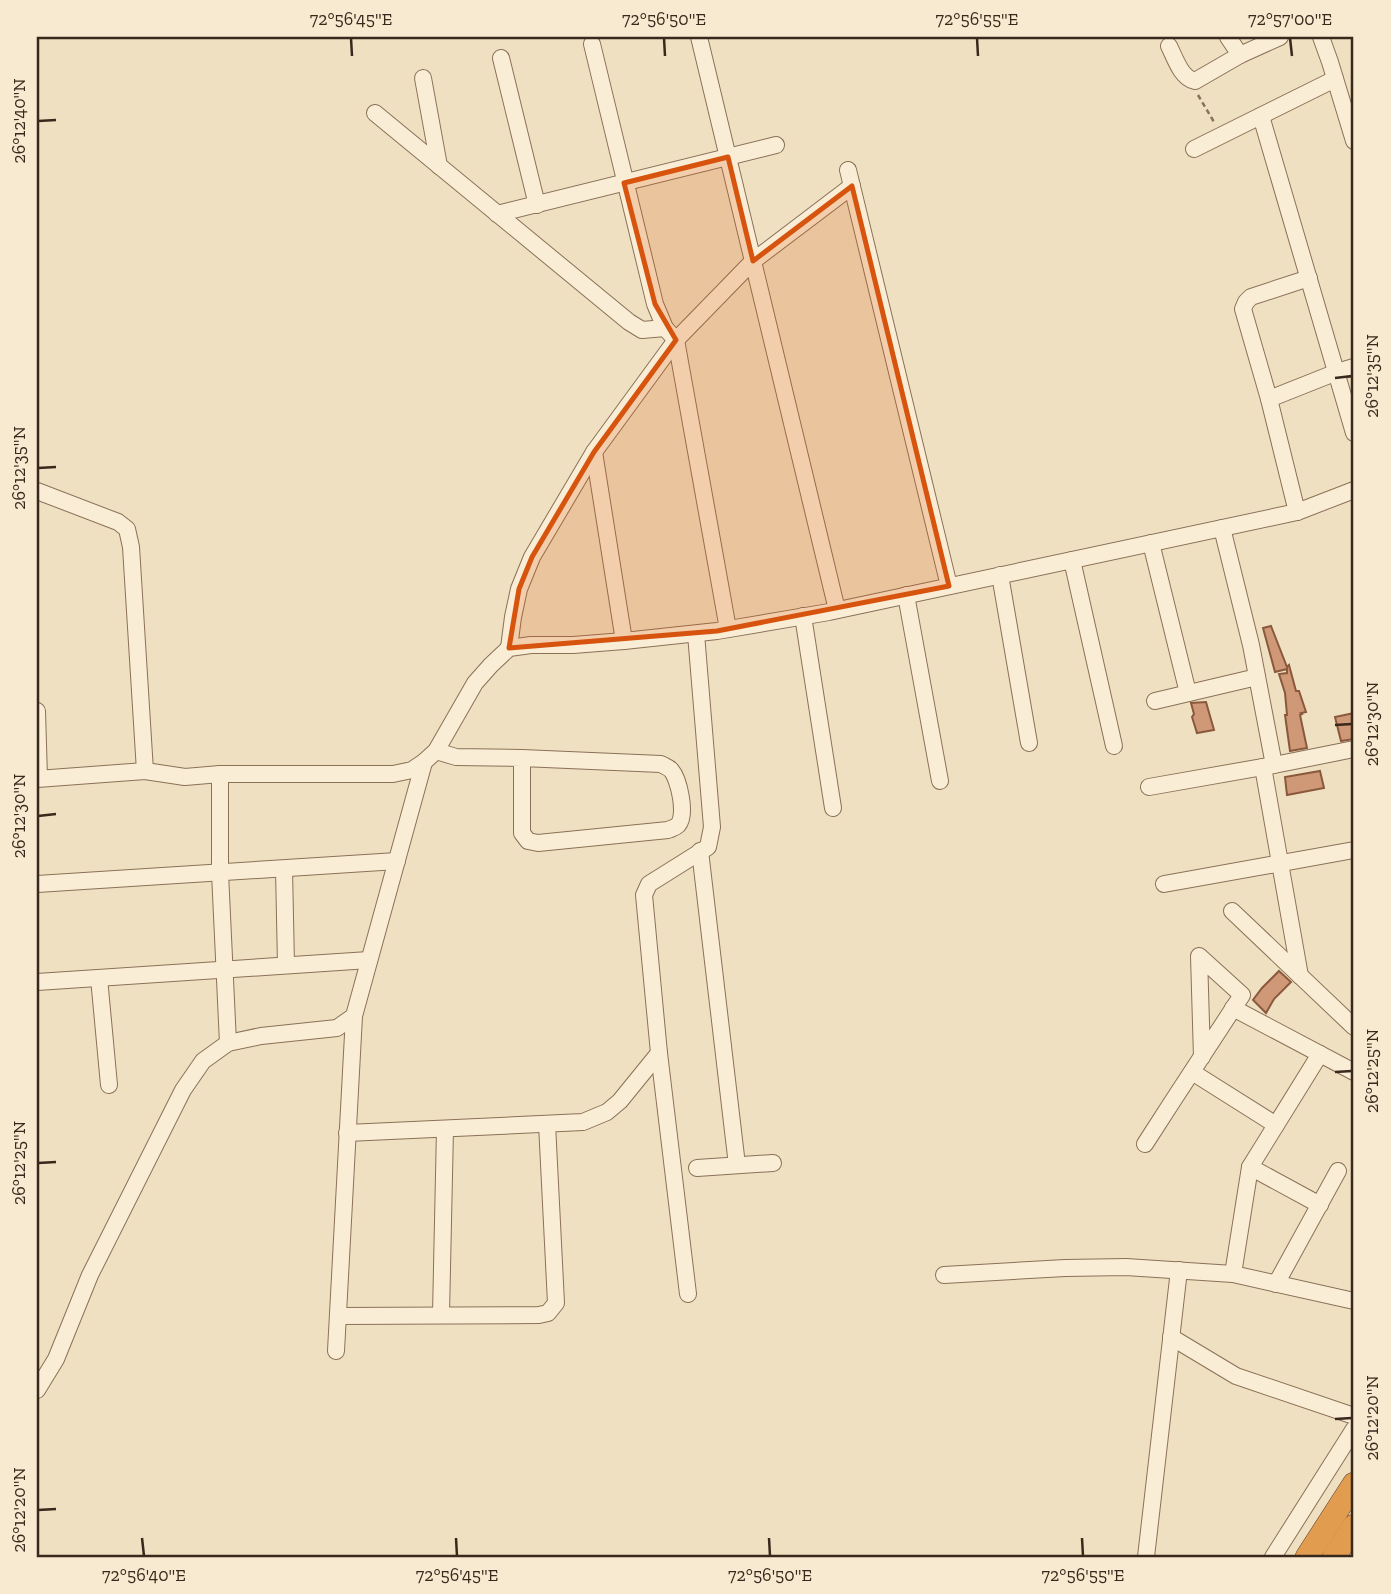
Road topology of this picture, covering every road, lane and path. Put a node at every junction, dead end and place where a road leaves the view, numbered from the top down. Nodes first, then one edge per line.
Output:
1 (699, 37) edge
2 (1228, 37) edge
3 (1280, 37) edge
4 (1321, 37) edge
5 (592, 44) dead end
6 (1169, 46) dead end
7 (1240, 55) junction
8 (502, 58) dead end
9 (423, 78) dead end
10 (1335, 79) junction
11 (1189, 80) junction
12 (375, 113) dead end
13 (1261, 116) junction
14 (1221, 135) junction
15 (1354, 141) edge
16 (776, 145) dead end
17 (1194, 149) dead end
18 (728, 157) junction
19 (439, 166) junction
20 (848, 170) dead end
21 (624, 183) junction
22 (852, 186) junction
23 (537, 205) junction
24 (497, 214) junction
25 (753, 261) junction
26 (1308, 278) junction
27 (670, 334) junction
28 (1354, 367) edge
29 (1336, 372) junction
30 (1269, 399) junction
31 (1354, 433) edge
32 (594, 452) junction
33 (1354, 490) edge
34 (37, 491) edge
35 (1297, 512) junction
36 (1222, 528) junction
37 (1151, 543) junction
38 (1072, 560) junction
39 (1000, 575) junction
40 (949, 586) junction
41 (906, 595) junction
42 (837, 610) junction
43 (803, 616) junction
44 (728, 629) junction
45 (696, 634) junction
46 (624, 642) junction
47 (509, 648) junction
48 (1257, 677) junction
49 (1188, 693) junction
50 (1155, 701) dead end
51 (37, 711) edge
52 (1029, 743) dead end
53 (1114, 746) dead end
54 (1354, 749) edge
55 (430, 757) junction
56 (523, 758) junction
57 (1269, 766) junction
58 (145, 771) junction
59 (220, 774) junction
60 (38, 778) edge
61 (940, 781) dead end
62 (1149, 787) dead end
63 (833, 808) dead end
64 (1354, 850) edge
65 (700, 851) junction
66 (397, 861) junction
67 (1280, 863) junction
68 (284, 869) junction
69 (220, 873) junction
70 (37, 884) edge
71 (1164, 884) dead end
72 (1232, 911) dead end
73 (369, 960) junction
74 (286, 965) junction
75 (225, 970) junction
76 (1300, 976) junction
77 (99, 978) junction
78 (37, 982) edge
79 (1234, 1008) junction
80 (354, 1016) junction
81 (1354, 1027) edge
82 (337, 1028) junction
83 (353, 1034) junction
84 (228, 1043) junction
85 (659, 1053) junction
86 (1320, 1054) junction
87 (1202, 1057) junction
88 (1192, 1072) junction
89 (1354, 1072) edge
90 (109, 1085) dead end
91 (547, 1124) junction
92 (1276, 1125) junction
93 (445, 1129) junction
94 (348, 1133) junction
95 (1145, 1144) dead end
96 (773, 1163) dead end
97 (737, 1165) junction
98 (1250, 1167) junction
99 (697, 1168) dead end
100 (1338, 1171) dead end
101 (1320, 1205) junction
102 (1179, 1270) junction
103 (1233, 1274) junction
104 (944, 1275) dead end
105 (1276, 1284) junction
106 (688, 1294) dead end
107 (1354, 1301) edge
108 (441, 1314) junction
109 (338, 1316) junction
110 (1171, 1337) junction
111 (336, 1352) dead end
112 (37, 1390) edge
113 (1354, 1416) edge
114 (1354, 1429) edge
115 (1354, 1484) edge
116 (1354, 1526) edge
117 (1146, 1557) edge
118 (1273, 1557) edge
119 (1307, 1557) edge
120 (1334, 1557) edge

1 - 18 street
2 - 7 street
3 - 7 street
4 - 10 street
5 - 21 street
6 - 11 street
7 - 11 street
8 - 23 street
9 - 19 street
10 - 13 street
10 - 15 street
11 - 14 path
12 - 19 street
13 - 14 street
13 - 26 street
14 - 17 street
16 - 18 street
18 - 21 street
18 - 25 street
19 - 24 street
20 - 22 street
21 - 23 street
21 - 27 street
22 - 25 street
22 - 40 street
23 - 24 street
24 - 27 street
25 - 27 street
25 - 42 street
26 - 29 street
26 - 30 street
27 - 32 street
27 - 44 street
28 - 29 street
29 - 30 street
29 - 31 street
30 - 35 street
32 - 46 street
32 - 47 street
33 - 35 street
34 - 58 street
35 - 36 street
36 - 37 street
36 - 48 street
37 - 38 street
37 - 49 street
38 - 39 street
38 - 53 street
39 - 40 street
39 - 52 street
40 - 41 street
41 - 42 street
41 - 61 street
42 - 43 street
43 - 44 street
43 - 63 street
44 - 45 street
45 - 46 street
45 - 65 street
46 - 47 street
47 - 55 street
48 - 49 street
48 - 57 street
49 - 50 street
51 - 60 street
54 - 57 street
55 - 56 street
55 - 59 street
55 - 66 street
56 - 56 street
57 - 62 street
57 - 67 street
58 - 59 street
58 - 60 street
59 - 69 street
64 - 67 street
65 - 85 street
65 - 97 street
66 - 68 street
66 - 73 street
67 - 71 street
67 - 76 street
68 - 69 street
68 - 74 street
69 - 70 street
69 - 75 street
72 - 76 street
73 - 74 street
73 - 80 street
74 - 75 street
75 - 77 street
75 - 84 street
76 - 81 street
77 - 78 street
77 - 90 street
79 - 86 street
79 - 87 street
79 - 87 street
80 - 82 street
80 - 83 street
82 - 83 street
82 - 84 street
83 - 94 street
84 - 112 street
85 - 91 street
85 - 106 street
86 - 89 street
86 - 92 street
87 - 88 street
88 - 92 street
88 - 95 street
91 - 93 street
91 - 108 street
92 - 98 street
93 - 94 street
93 - 108 street
94 - 109 street
96 - 97 street
97 - 99 street
98 - 101 street
98 - 103 street
100 - 101 street
101 - 105 street
102 - 103 street
102 - 104 street
102 - 110 street
103 - 105 street
105 - 107 street
108 - 109 street
109 - 111 street
110 - 113 street
110 - 117 street
114 - 118 street
115 - 119 highway
116 - 120 highway

